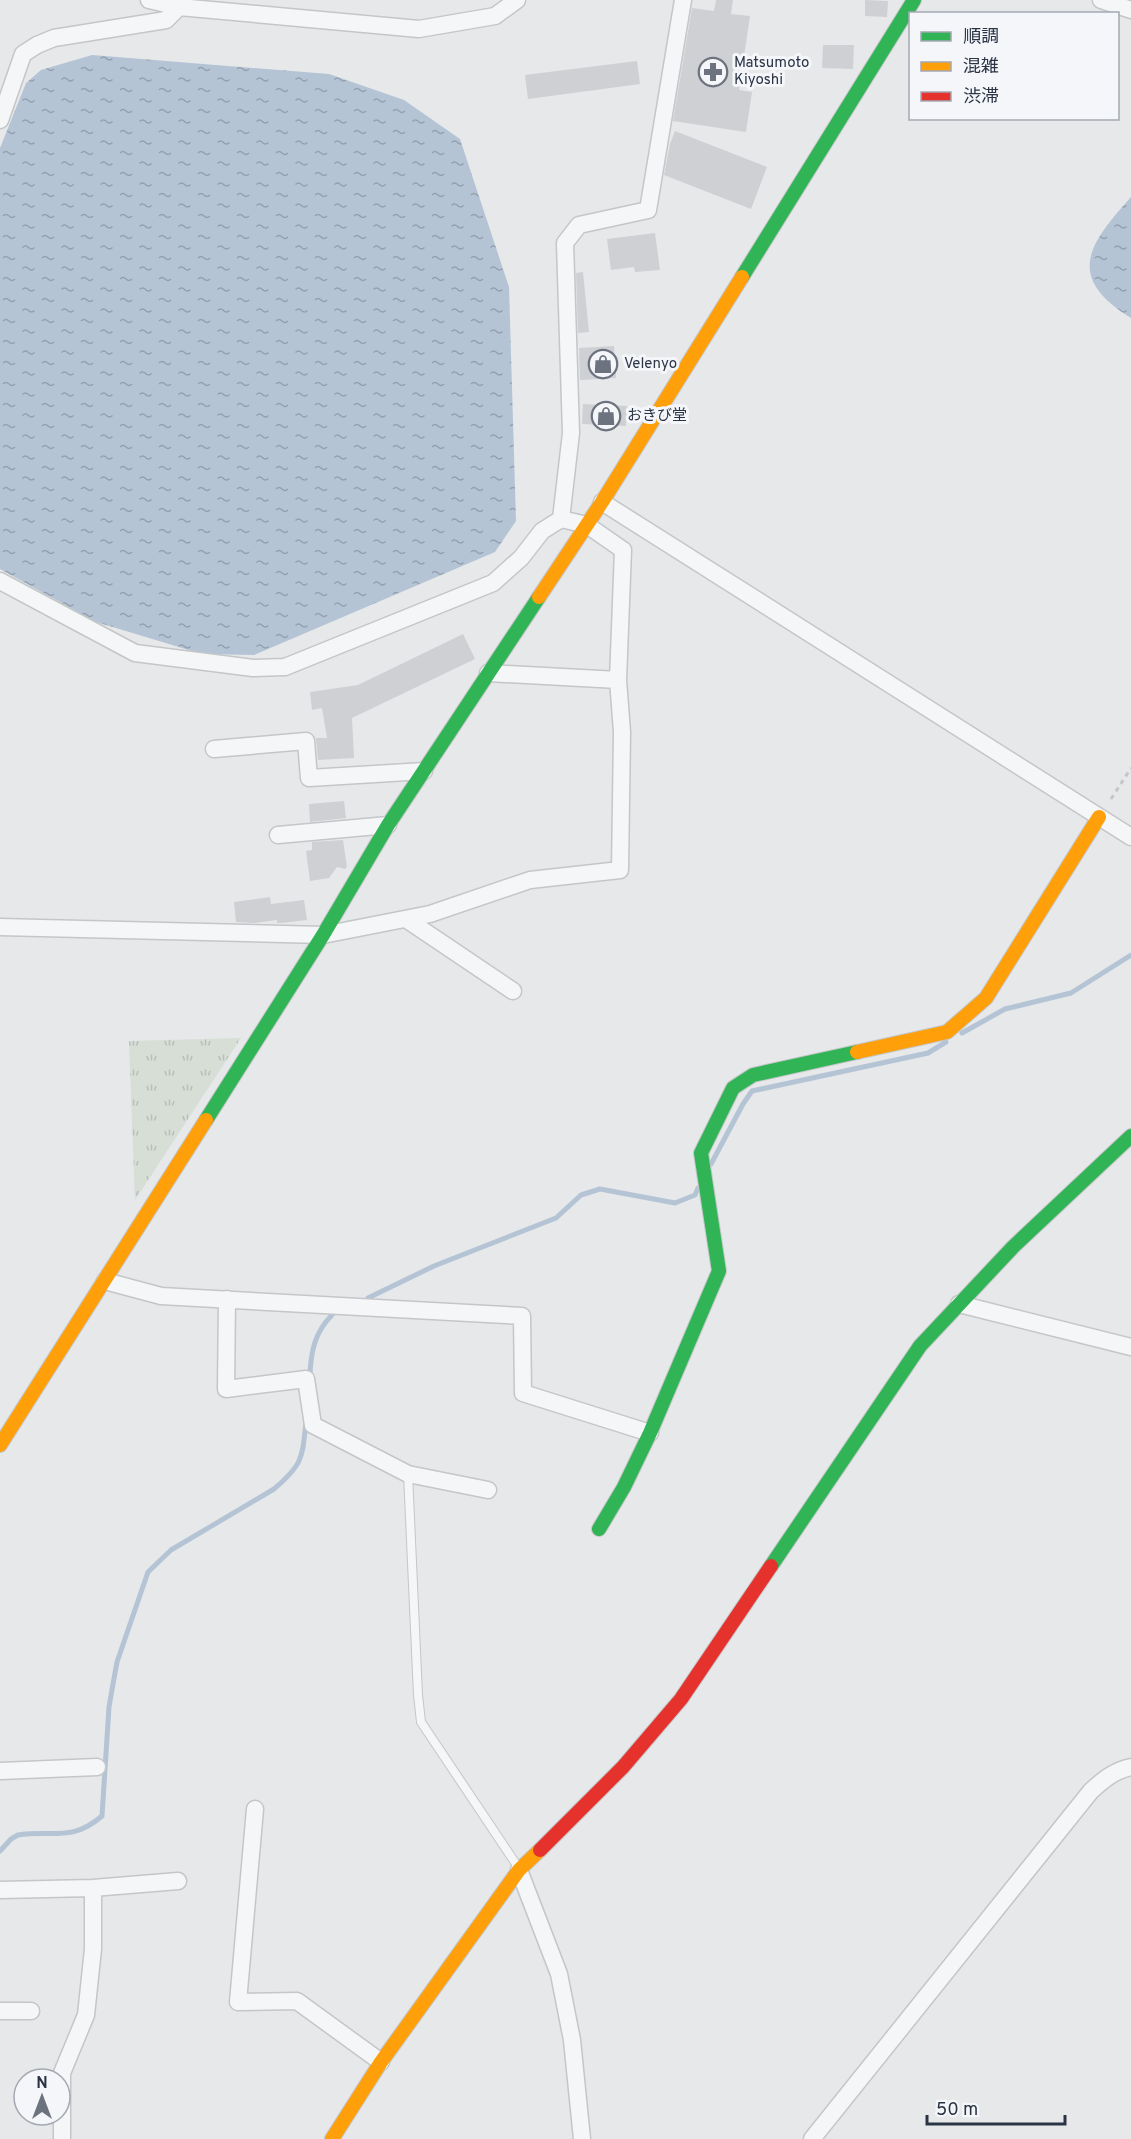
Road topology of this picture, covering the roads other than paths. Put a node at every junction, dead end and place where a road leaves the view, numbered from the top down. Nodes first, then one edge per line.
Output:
1 (149, 0) edge
2 (517, 0) edge
3 (682, 0) edge
4 (914, 0) edge
5 (1101, 0) edge
6 (179, 7) junction
7 (1131, 10) edge
8 (0, 120) edge
9 (602, 502) junction
10 (561, 519) junction
11 (587, 525) junction
12 (0, 581) edge
13 (488, 673) junction
14 (618, 680) junction
15 (214, 749) dead end
16 (424, 771) junction
17 (1099, 817) junction
18 (388, 825) junction
19 (278, 835) dead end
20 (1131, 837) edge
21 (406, 919) junction
22 (0, 927) edge
23 (323, 935) junction
24 (513, 991) dead end
25 (1131, 1132) edge
26 (105, 1281) junction
27 (227, 1299) junction
28 (958, 1304) junction
29 (1131, 1347) edge
30 (650, 1433) junction
31 (0, 1444) edge
32 (408, 1474) junction
33 (488, 1490) dead end
34 (599, 1529) dead end
35 (97, 1767) dead end
36 (1131, 1767) edge
37 (0, 1771) edge
38 (255, 1809) dead end
39 (519, 1870) junction
40 (178, 1881) dead end
41 (93, 1888) junction
42 (0, 1890) edge
43 (0, 2011) edge
44 (31, 2011) dead end
45 (381, 2062) junction
46 (62, 2139) edge
47 (332, 2139) edge
48 (582, 2139) edge
49 (812, 2139) edge

1 - 6 street
2 - 6 street
3 - 10 street
4 - 9 street
5 - 7 street
6 - 8 street
9 - 11 street
9 - 17 street
10 - 11 street
10 - 12 street
11 - 13 street
11 - 14 street
13 - 14 street
13 - 16 street
14 - 21 street
15 - 16 street
16 - 18 street
17 - 20 street
17 - 30 street
18 - 19 street
18 - 23 street
21 - 23 street
21 - 24 street
22 - 23 street
23 - 26 street
25 - 28 street
26 - 27 street
26 - 31 street
27 - 30 street
27 - 32 street
28 - 29 street
28 - 39 street
30 - 34 street
32 - 33 street
32 - 39 lane
35 - 37 street
36 - 49 street
38 - 45 street
39 - 45 street
39 - 48 street
40 - 41 street
41 - 42 street
41 - 46 street
43 - 44 street
45 - 47 street

